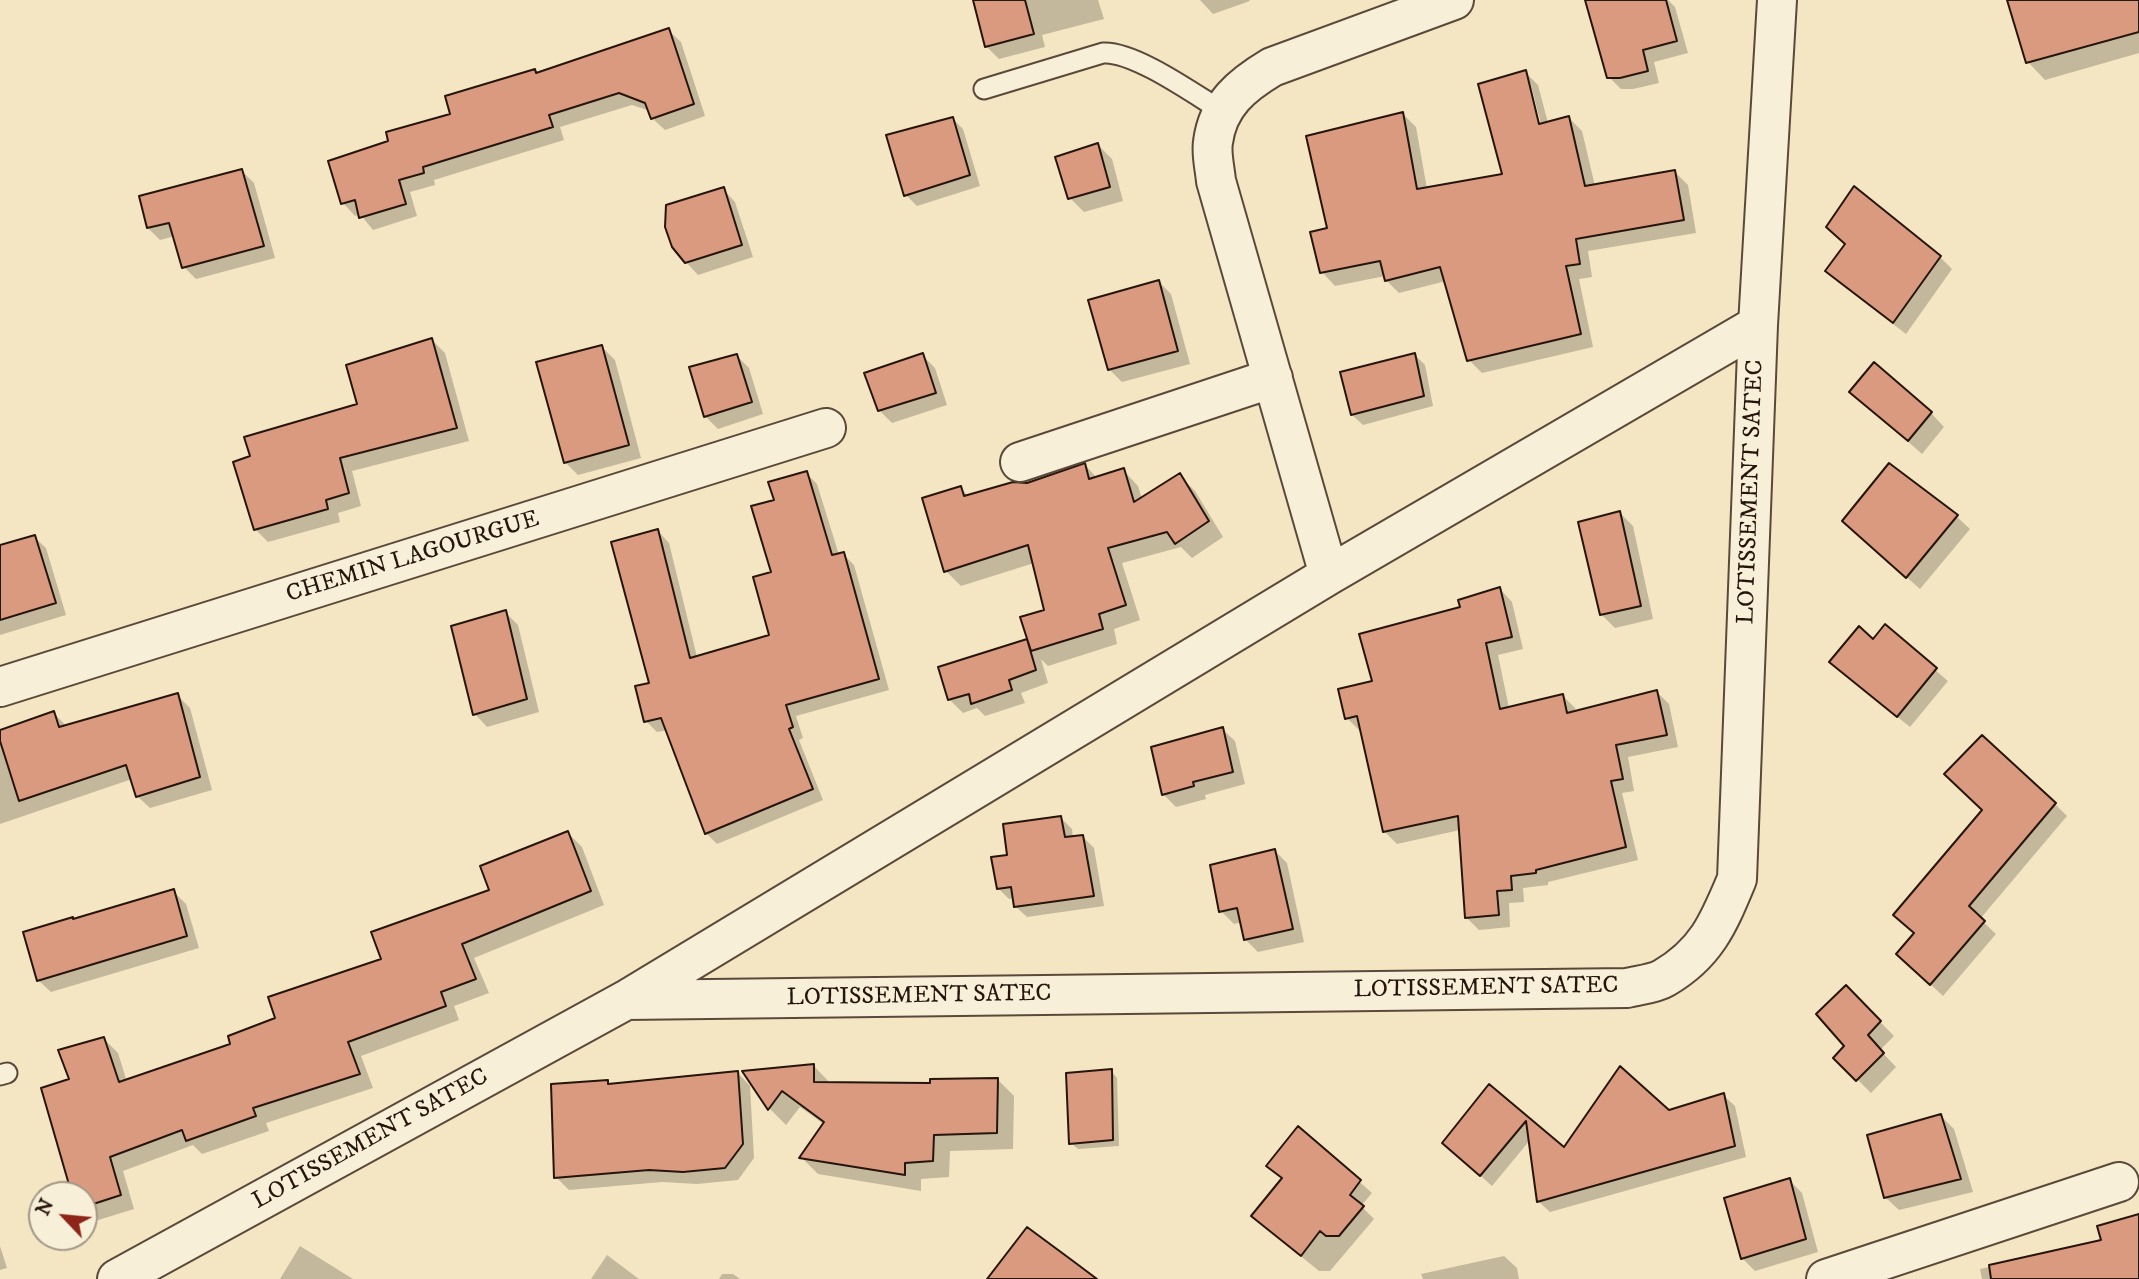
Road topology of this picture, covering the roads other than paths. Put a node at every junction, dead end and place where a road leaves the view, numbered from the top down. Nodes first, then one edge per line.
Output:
1 (1454, 0) edge
2 (1777, 0) edge
3 (984, 89) dead end
4 (1222, 111) junction
5 (1758, 325) junction
6 (1273, 378) junction
7 (826, 428) dead end
8 (1020, 462) dead end
9 (1329, 575) junction
10 (0, 687) edge
11 (626, 1000) junction
12 (2119, 1182) dead end
13 (117, 1279) edge
14 (1828, 1279) edge

1 - 4 street
2 - 5 street, LOTISSEMENT SATEC
3 - 4 lane
4 - 6 street
5 - 9 street, LOTISSEMENT SATEC
5 - 11 street, LOTISSEMENT SATEC
6 - 8 street
6 - 9 street
7 - 10 street, CHEMIN LAGOURGUE
9 - 11 street, LOTISSEMENT SATEC
11 - 13 street, LOTISSEMENT SATEC
12 - 14 street

